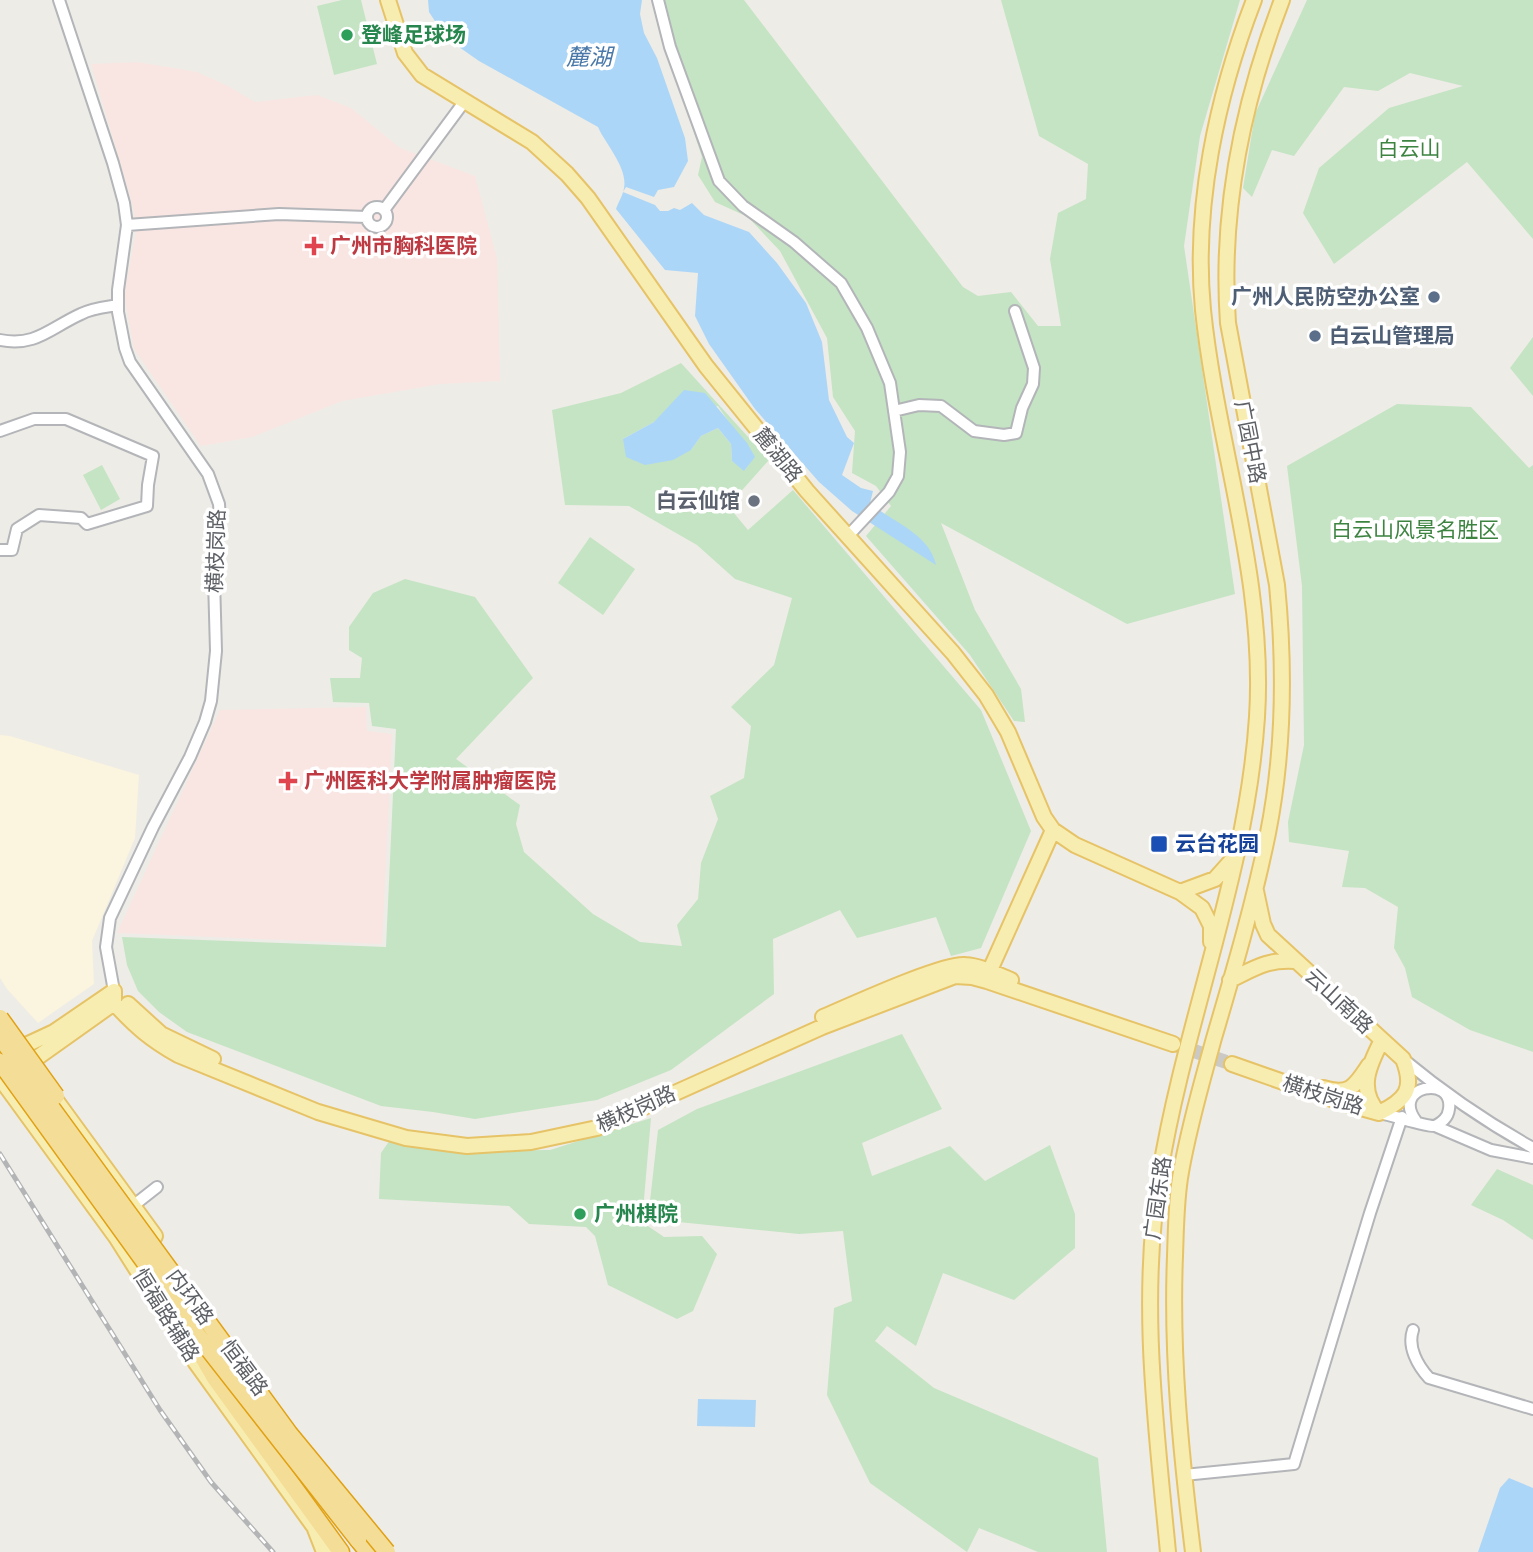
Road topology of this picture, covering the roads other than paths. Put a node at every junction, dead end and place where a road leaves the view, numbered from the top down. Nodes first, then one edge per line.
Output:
1 (60, 0) edge
2 (388, 0) edge
3 (658, 0) edge
4 (1254, 0) edge
5 (1282, 0) edge
6 (464, 102) junction
7 (384, 210) junction
8 (367, 217) junction
9 (127, 225) junction
10 (118, 305) junction
11 (1015, 311) dead end
12 (0, 340) edge
13 (894, 411) junction
14 (0, 431) edge
15 (847, 537) junction
16 (0, 550) edge
17 (1053, 830) junction
18 (1237, 853) junction
19 (1255, 887) junction
20 (1180, 892) junction
21 (1211, 954) junction
22 (1296, 961) junction
23 (987, 976) junction
24 (1230, 980) junction
25 (114, 997) junction
26 (0, 1015) edge
27 (1175, 1040) tunnel mouth
28 (1382, 1040) junction
29 (1403, 1059) junction
30 (8, 1060) edge
31 (1369, 1065) junction
32 (1440, 1090) junction
33 (1379, 1113) junction
34 (1402, 1117) junction
35 (1416, 1121) junction
36 (1435, 1126) junction
37 (1533, 1147) edge
38 (1533, 1158) edge
39 (157, 1187) dead end
40 (129, 1209) junction
41 (171, 1271) junction
42 (191, 1299) junction
43 (177, 1313) junction
44 (1413, 1330) dead end
45 (232, 1351) junction
46 (211, 1385) junction
47 (1533, 1409) edge
48 (1184, 1475) junction
49 (365, 1523) junction
50 (315, 1529) junction
51 (364, 1550) edge
52 (324, 1552) edge
53 (332, 1552) edge
54 (341, 1552) edge
55 (388, 1552) edge
56 (397, 1552) edge
57 (1168, 1552) edge
58 (1193, 1552) edge

1 - 9 street, 横枝岗路
2 - 6 main road, 麓湖路
3 - 13 street
4 - 18 main road, 广园中路
5 - 19 main road, 广园中路
6 - 7 street
6 - 15 main road, 麓湖路
7 - 8 street
7 - 8 street
8 - 9 street
9 - 10 street, 横枝岗路
10 - 12 street
10 - 25 street, 横枝岗路
11 - 13 street
13 - 15 street
14 - 16 street
15 - 17 main road, 麓湖路
17 - 20 main road, 麓湖路
17 - 23 main road
18 - 20 main road
18 - 21 main road, 广园东路
19 - 22 main road, 云山南路
19 - 24 main road, 广园东路
20 - 21 main road, 麓湖路
21 - 57 main road, 广园东路
22 - 24 main road
22 - 28 main road, 云山南路
23 - 25 main road, 横枝岗路
23 - 27 main road, 横枝岗路
24 - 48 main road, 广园东路
25 - 30 main road
26 - 30 main road, 恒福路辅路
26 - 41 highway, bridge
28 - 29 main road, 云山南路
28 - 31 main road
29 - 32 street
29 - 33 main road
30 - 40 main road, 恒福路辅路
30 - 41 highway, 内环路, bridge
30 - 43 main road, 恒福路
30 - 46 main road, 恒福路辅路
30 - 51 highway, 内环路, bridge
31 - 33 main road
31 - 33 main road, 横枝岗路
32 - 35 street
32 - 36 street
32 - 37 street
33 - 34 street, 横枝岗路
34 - 35 street, 横枝岗路
34 - 48 street
35 - 36 street
36 - 38 street
39 - 40 street
40 - 42 main road, 恒福路
40 - 45 main road, 恒福路辅路
41 - 49 highway, 内环路, bridge
42 - 43 street
42 - 45 main road, 恒福路
43 - 46 main road
43 - 51 main road, 恒福路
43 - 54 highway
44 - 47 street
45 - 49 main road, 恒福路
46 - 50 main road, 恒福路辅路
48 - 58 main road, 广园东路
49 - 51 main road
49 - 55 highway, 内环路, bridge
49 - 56 main road, 恒福路
50 - 52 main road
50 - 53 main road, 恒福路辅路

